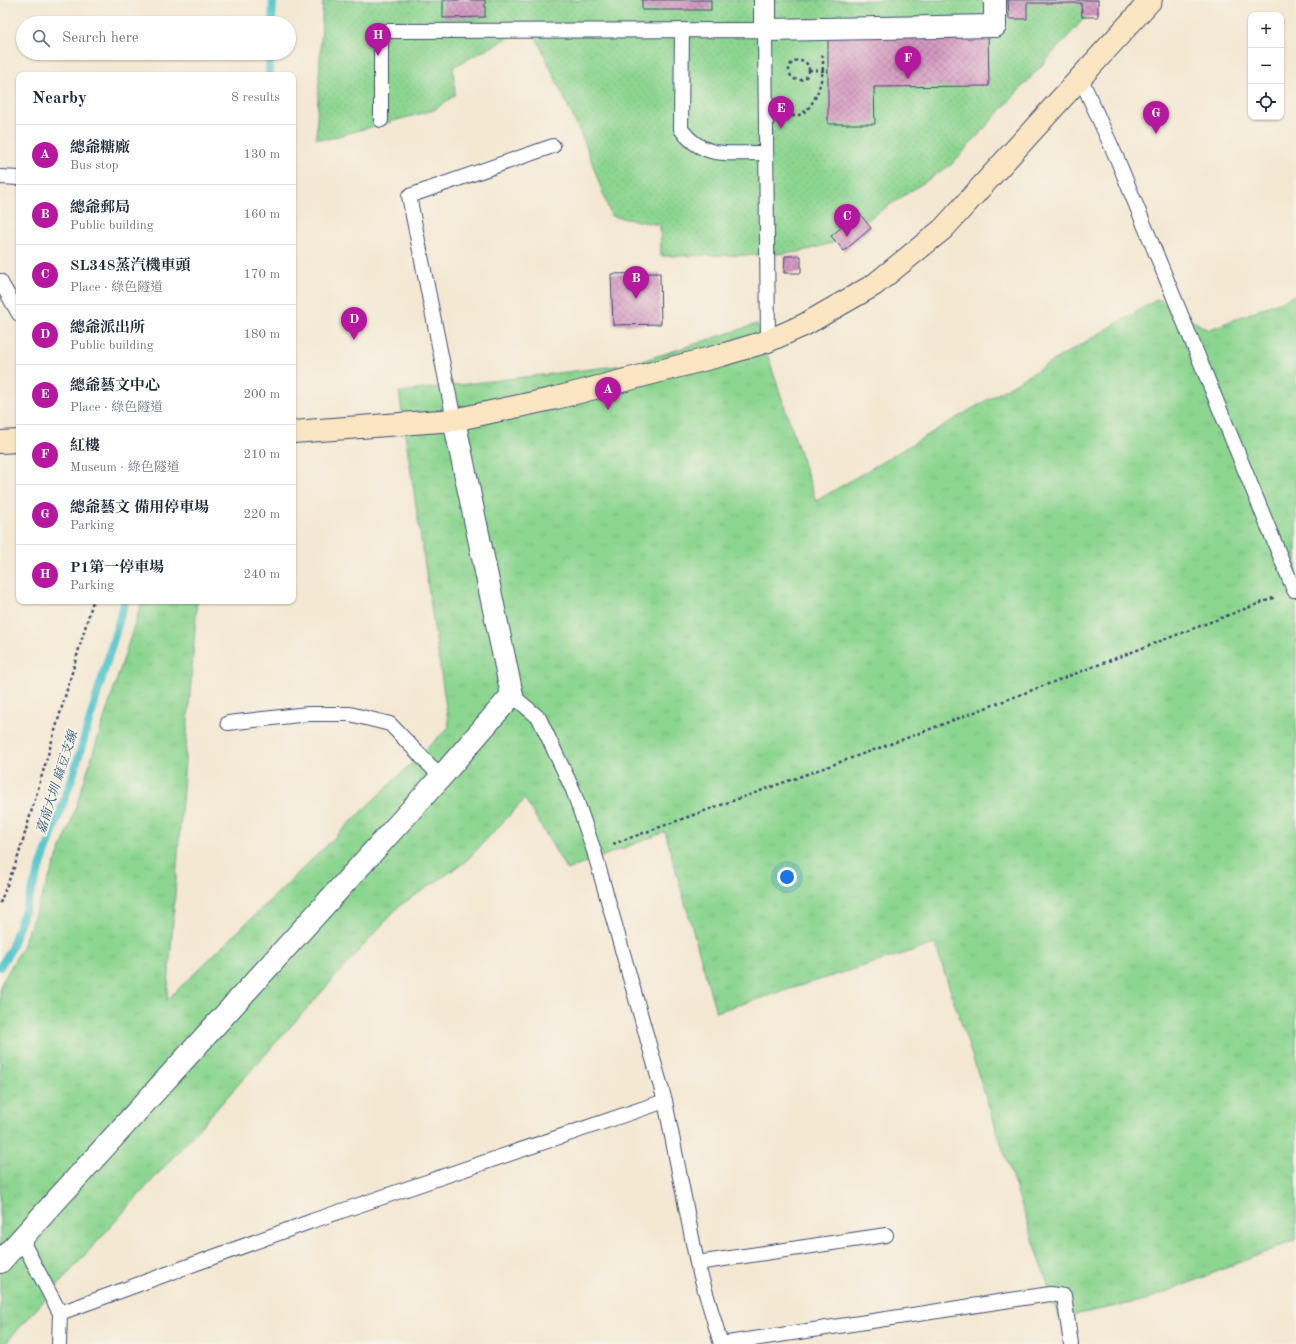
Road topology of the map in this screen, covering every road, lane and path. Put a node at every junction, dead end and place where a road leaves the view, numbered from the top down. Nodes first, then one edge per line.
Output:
1 (765, 0) edge
2 (995, 0) edge
3 (1151, 0) edge
4 (682, 30) junction
5 (765, 30) junction
6 (810, 30) junction
7 (809, 70) junction
8 (823, 71) junction
9 (828, 71) dead end
10 (1081, 79) junction
11 (766, 119) junction
12 (381, 120) dead end
13 (553, 146) dead end
14 (766, 153) junction
15 (0, 177) edge
16 (16, 178) edge
17 (0, 281) edge
18 (16, 309) edge
19 (768, 341) junction
20 (454, 420) junction
21 (296, 432) edge
22 (16, 441) edge
23 (0, 442) edge
24 (1294, 590) joint
25 (92, 604) edge
26 (512, 696) junction
27 (228, 723) dead end
28 (441, 777) junction
29 (594, 851) junction
30 (0, 904) edge
31 (665, 1101) junction
32 (886, 1235) dead end
33 (20, 1239) junction
34 (0, 1262) edge
35 (697, 1264) junction
36 (60, 1313) junction
37 (59, 1344) edge
38 (721, 1344) edge
39 (1071, 1344) edge

1 - 5 street
2 - 6 street
3 - 10 main road
4 - 5 lane
4 - 12 lane
4 - 14 lane
5 - 6 street
5 - 11 lane
6 - 8 path
7 - 7 path
7 - 8 path
8 - 9 path
8 - 11 path
10 - 19 main road
10 - 24 lane
11 - 14 lane
13 - 20 lane
14 - 19 lane
15 - 16 lane
17 - 18 lane
19 - 20 main road
20 - 21 main road
20 - 26 street
22 - 23 main road
24 - 29 path
25 - 30 path
26 - 28 street
26 - 29 lane
27 - 28 lane
28 - 33 street
29 - 31 lane
31 - 35 lane
31 - 36 lane
32 - 35 lane
33 - 34 street
33 - 36 lane
35 - 38 lane
36 - 37 lane
38 - 39 lane

